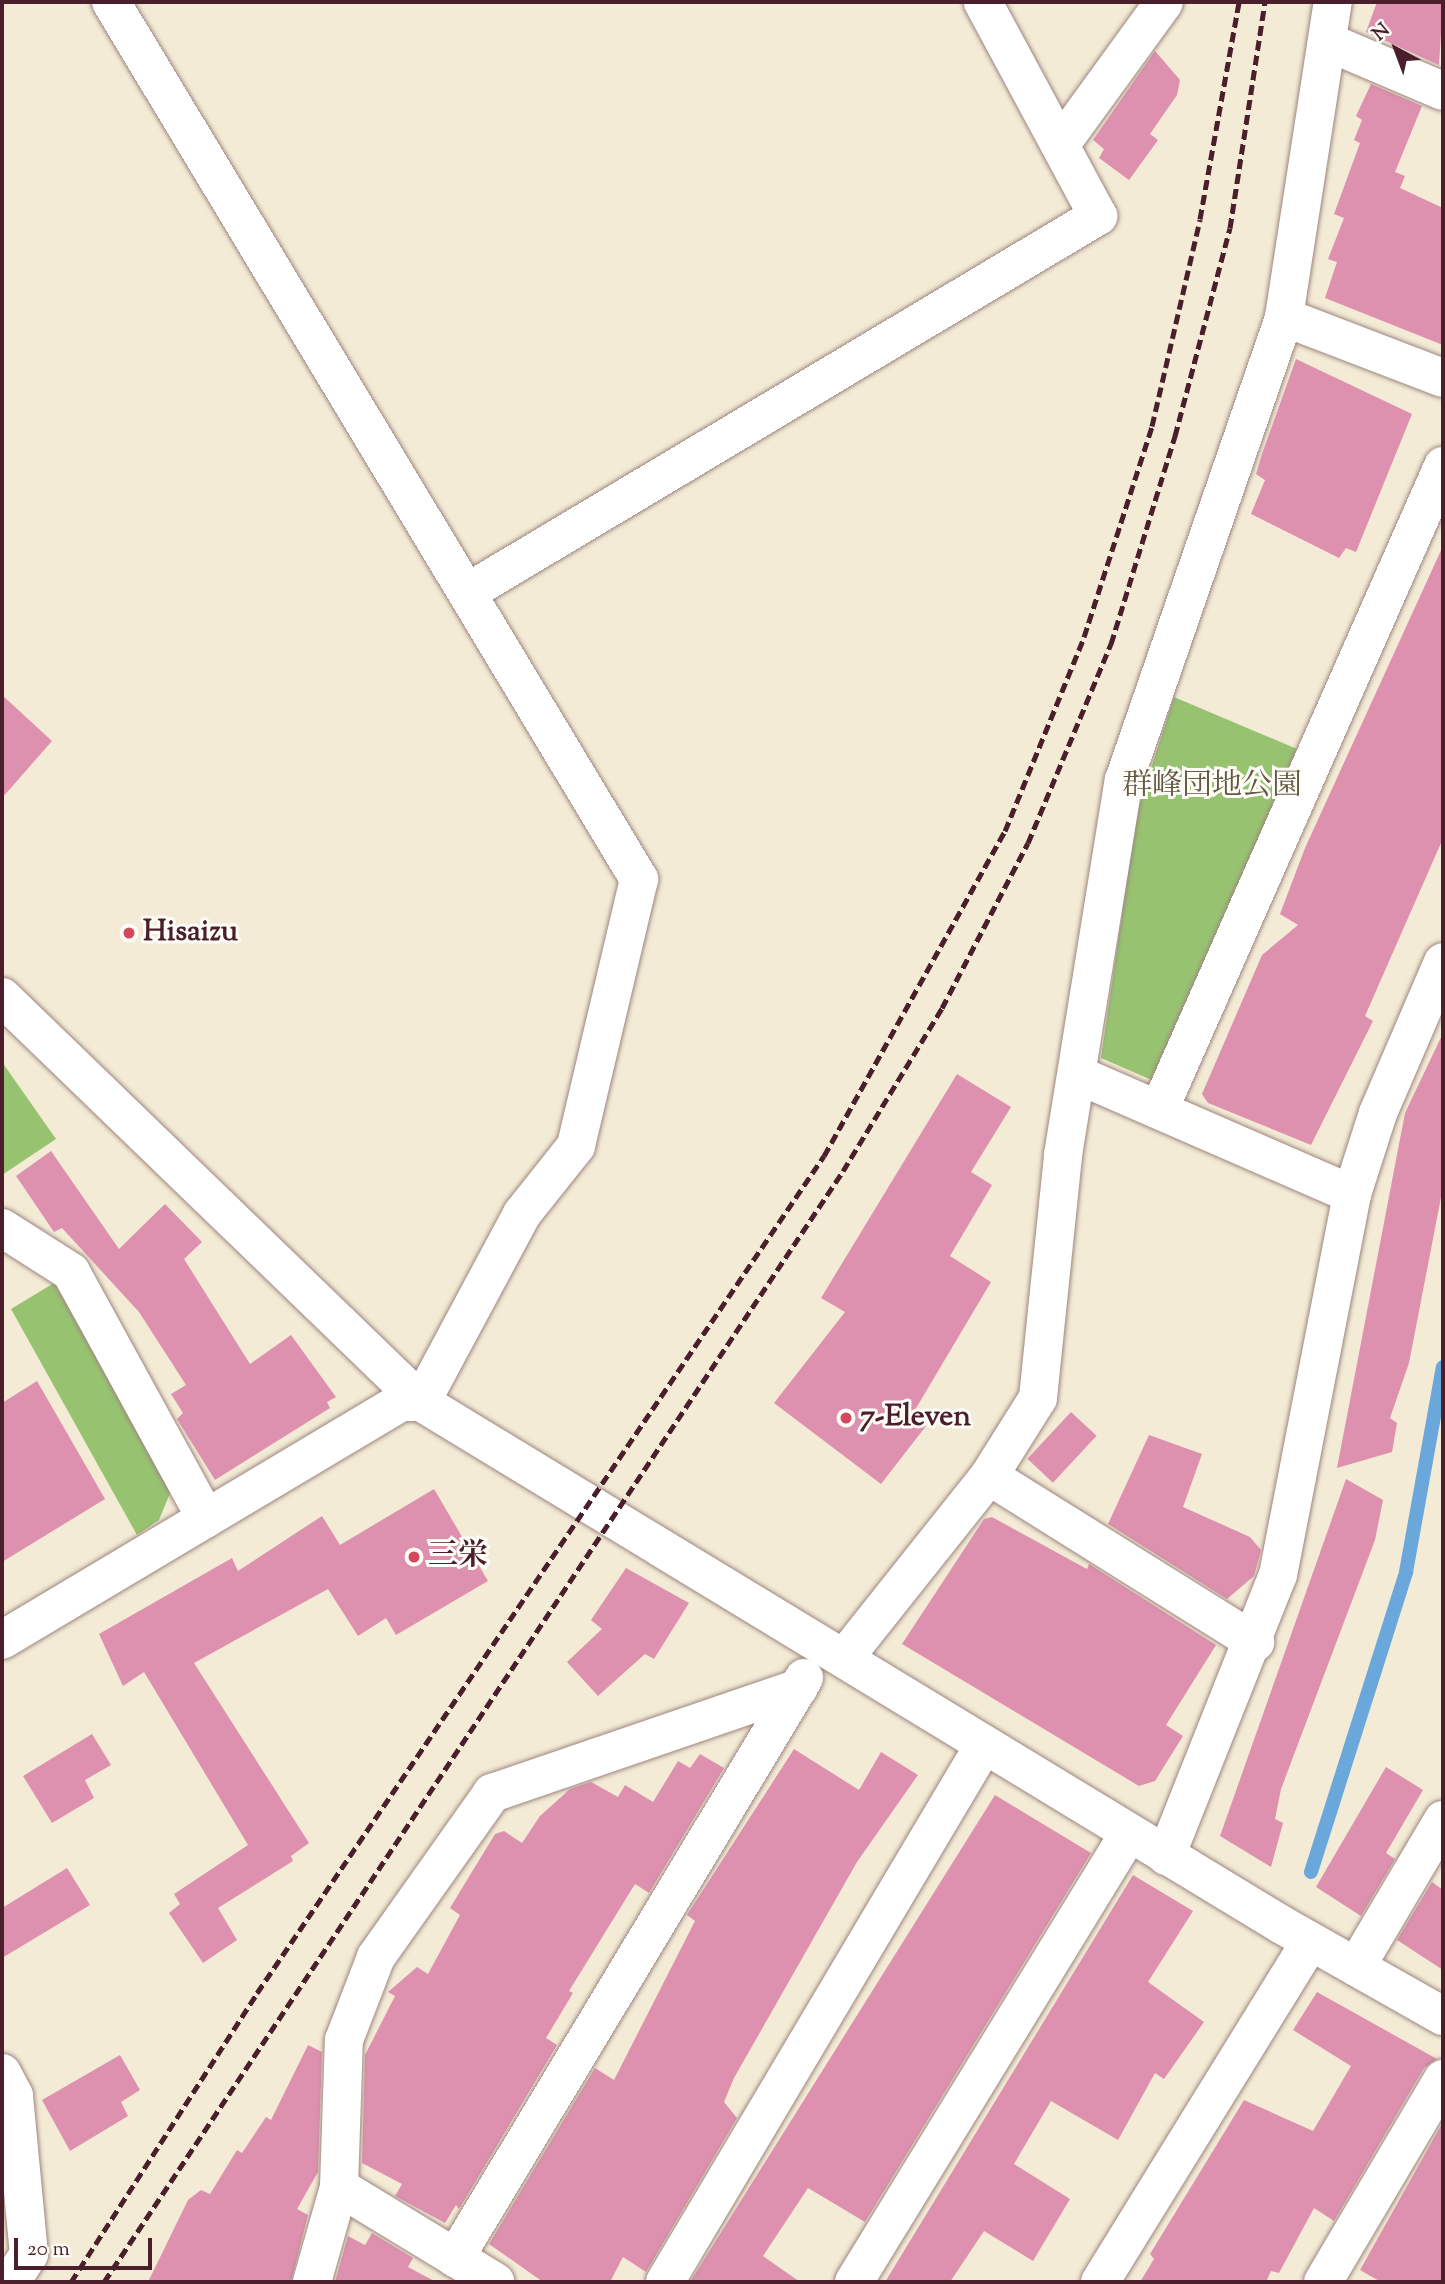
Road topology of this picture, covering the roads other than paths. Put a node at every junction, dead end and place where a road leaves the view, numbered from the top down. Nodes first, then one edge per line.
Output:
1 (111, 2) edge
2 (983, 2) edge
3 (1164, 2) edge
4 (1334, 2) edge
5 (1328, 42) junction
6 (1443, 91) edge
7 (1062, 144) junction
8 (1284, 317) junction
9 (1443, 379) edge
10 (1443, 466) edge
11 (468, 592) junction
12 (1443, 962) edge
13 (2, 997) edge
14 (1078, 1075) junction
15 (1159, 1110) junction
16 (1352, 1194) junction
17 (2, 1228) edge
18 (421, 1402) junction
19 (989, 1476) junction
20 (206, 1519) junction
21 (2, 1640) edge
22 (1255, 1642) junction
23 (834, 1651) junction
24 (798, 1688) junction
25 (984, 1745) junction
26 (1443, 1820) edge
27 (1129, 1833) junction
28 (1166, 1856) junction
29 (1310, 1942) junction
30 (1356, 1967) junction
31 (1443, 2016) edge
32 (2, 2073) edge
33 (1443, 2079) edge
34 (339, 2187) junction
35 (455, 2258) junction
36 (11, 2282) edge
37 (312, 2282) edge
38 (495, 2282) edge
39 (665, 2282) edge
40 (854, 2282) edge
41 (1100, 2282) edge
42 (1323, 2282) edge

1 - 11 street
2 - 7 street
3 - 7 street
4 - 5 street
5 - 6 street
5 - 8 street
7 - 11 street
8 - 9 street
8 - 14 street
10 - 15 street
11 - 18 street
12 - 16 street
13 - 18 street
14 - 15 street
14 - 19 street
15 - 16 street
16 - 22 street
17 - 20 street
18 - 20 street
18 - 23 street
19 - 22 street
19 - 23 street
20 - 21 street
22 - 28 street
23 - 24 street
23 - 25 street
24 - 34 street
24 - 35 street
25 - 27 street
25 - 39 street
26 - 30 street
27 - 28 street
27 - 40 street
28 - 29 street
29 - 30 street
29 - 41 street
30 - 31 street
32 - 36 street
33 - 42 street
34 - 35 street
34 - 37 street
35 - 38 street

